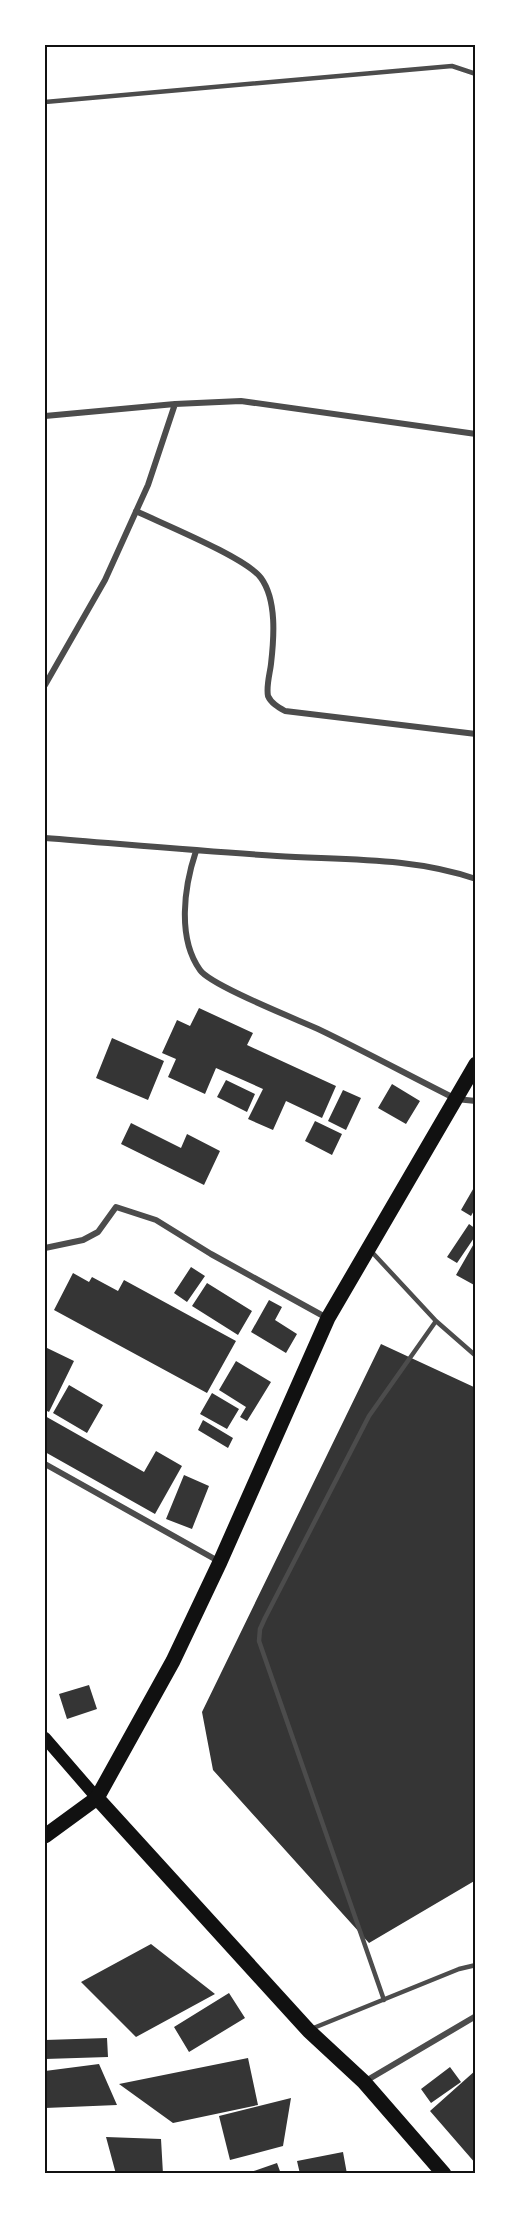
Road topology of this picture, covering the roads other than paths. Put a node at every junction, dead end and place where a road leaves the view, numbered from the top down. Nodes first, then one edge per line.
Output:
1 (476, 74) edge
2 (45, 102) edge
3 (175, 404) junction
4 (45, 416) edge
5 (476, 434) edge
6 (136, 511) junction
7 (45, 685) edge
8 (476, 734) edge
9 (45, 838) edge
10 (196, 851) junction
11 (476, 879) edge
12 (476, 1064) edge
13 (456, 1099) junction
14 (476, 1101) edge
15 (45, 1248) edge
16 (368, 1249) junction
17 (328, 1318) junction
18 (436, 1321) junction
19 (476, 1356) edge
20 (45, 1464) edge
21 (220, 1562) junction
22 (45, 1738) edge
23 (97, 1798) junction
24 (45, 1836) edge
25 (476, 1965) edge
26 (384, 2000) junction
27 (476, 2016) edge
28 (309, 2031) junction
29 (364, 2082) junction
30 (444, 2174) edge

1 - 2 lane
3 - 4 street
3 - 5 street
3 - 6 street
6 - 7 street
6 - 8 street
9 - 10 street
10 - 11 street
10 - 13 street
12 - 13 main road
13 - 14 street
13 - 16 main road
15 - 17 street
16 - 17 main road
16 - 18 lane
17 - 21 main road
18 - 19 lane
18 - 26 lane
20 - 21 street
21 - 23 main road
22 - 23 main road
23 - 24 main road
23 - 28 main road
25 - 26 lane
26 - 28 lane
27 - 29 street
28 - 29 main road
29 - 30 main road

